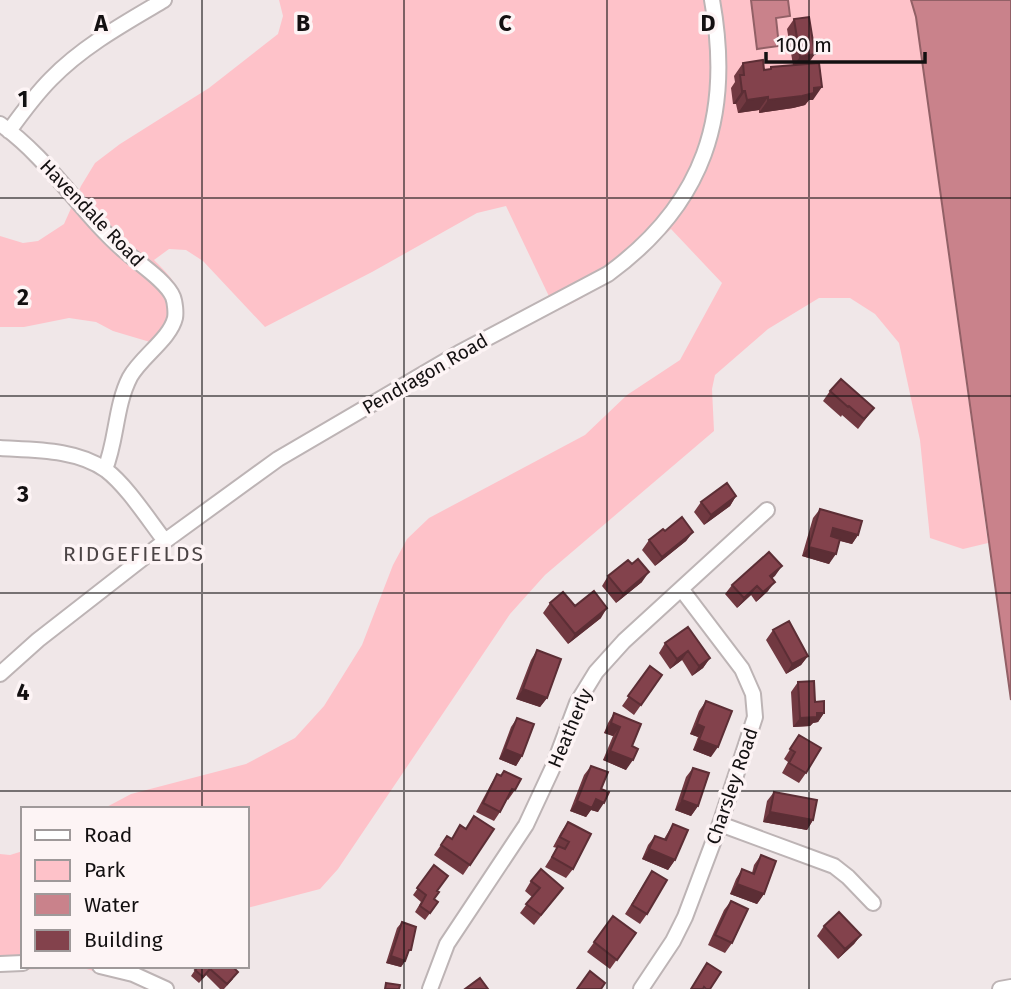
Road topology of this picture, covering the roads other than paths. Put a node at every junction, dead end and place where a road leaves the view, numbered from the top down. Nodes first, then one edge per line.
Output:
1 (164, 0) edge
2 (712, 0) edge
3 (5, 127) edge
4 (0, 448) edge
5 (105, 469) junction
6 (767, 510) dead end
7 (165, 541) junction
8 (682, 590) junction
9 (0, 674) edge
10 (720, 824) junction
11 (873, 903) dead end
12 (21, 963) edge
13 (0, 964) edge
14 (108, 968) edge
15 (1011, 987) edge
16 (166, 989) edge
17 (430, 989) edge
18 (640, 989) edge
19 (1000, 989) edge

1 - 3 street
2 - 7 street, Pendragon Road
3 - 5 street, Havendale Road
4 - 5 street
5 - 7 street
6 - 8 street, Heatherly
7 - 9 street, Pendragon Road
8 - 10 street, Charsley Road
8 - 17 street, Heatherly
10 - 11 street
10 - 18 street, Charsley Road
12 - 13 street
14 - 16 street
15 - 19 street

